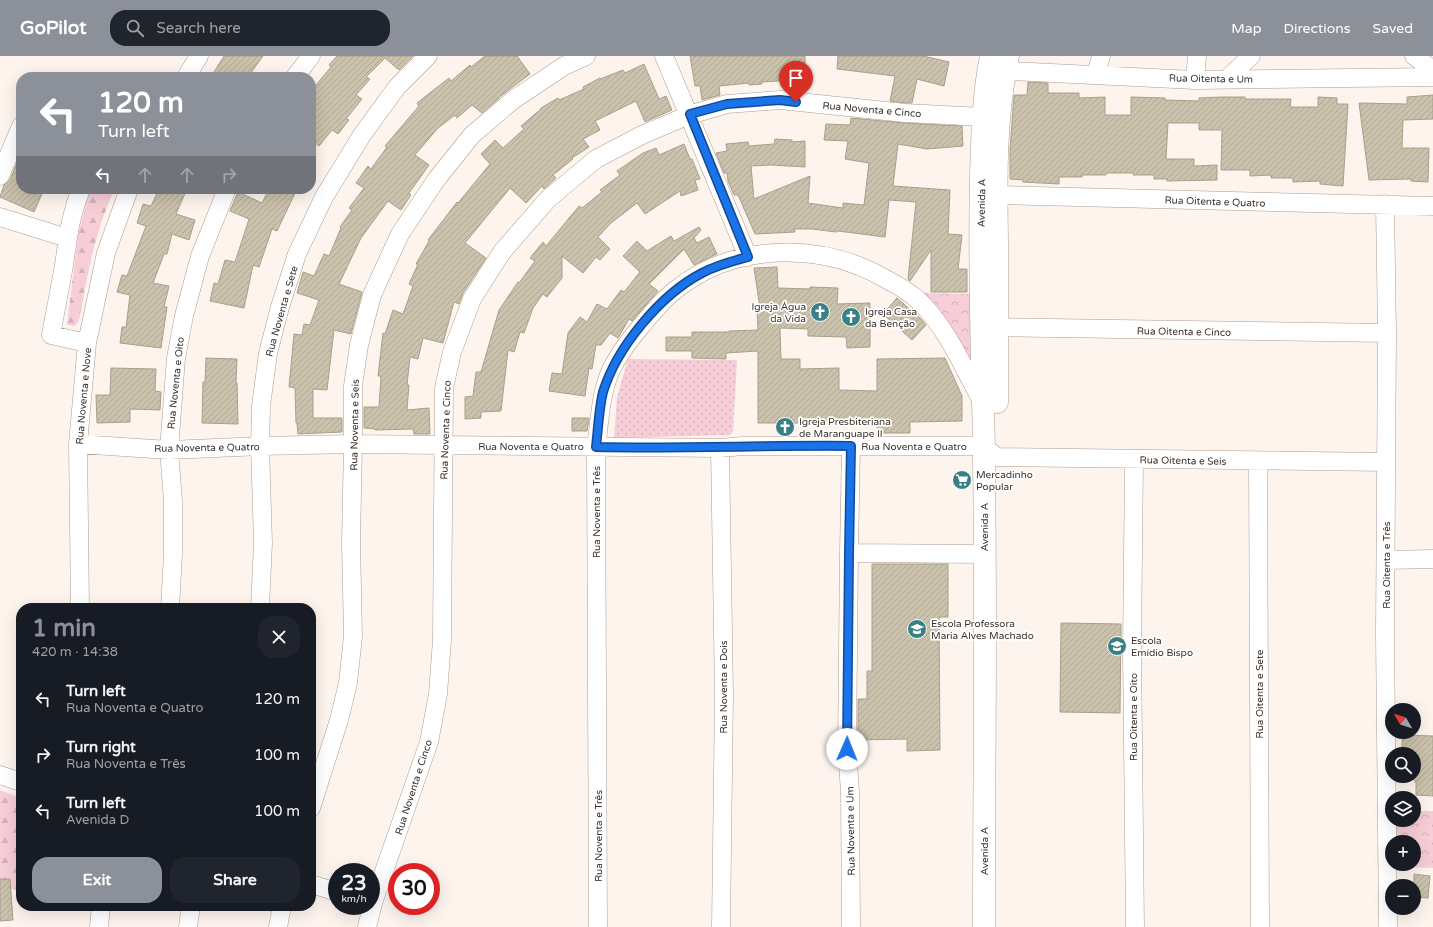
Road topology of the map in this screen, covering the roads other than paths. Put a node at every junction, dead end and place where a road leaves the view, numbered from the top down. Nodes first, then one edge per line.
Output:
1 (199, 56) edge
2 (311, 56) edge
3 (428, 56) edge
4 (586, 56) edge
5 (664, 56) edge
6 (1101, 56) edge
7 (1197, 56) edge
8 (1251, 56) edge
9 (1414, 56) edge
10 (998, 63) edge
11 (1433, 70) edge
12 (189, 72) edge
13 (299, 72) edge
14 (1096, 74) junction
15 (1433, 77) edge
16 (1227, 79) junction
17 (1195, 80) junction
18 (690, 114) junction
19 (983, 117) junction
20 (16, 138) edge
21 (0, 176) edge
22 (78, 194) edge
23 (127, 194) edge
24 (225, 194) edge
25 (996, 195) junction
26 (1385, 204) junction
27 (1433, 206) edge
28 (0, 217) edge
29 (67, 238) junction
30 (748, 257) junction
31 (989, 326) junction
32 (1387, 334) junction
33 (87, 343) junction
34 (983, 403) junction
35 (78, 444) junction
36 (353, 444) junction
37 (260, 446) junction
38 (443, 446) junction
39 (851, 446) junction
40 (596, 447) junction
41 (720, 448) junction
42 (168, 450) junction
43 (990, 451) junction
44 (1134, 459) junction
45 (1258, 461) junction
46 (1386, 462) junction
47 (849, 553) junction
48 (984, 554) junction
49 (1433, 559) edge
50 (1386, 560) junction
51 (80, 603) edge
52 (170, 603) edge
53 (260, 603) edge
54 (0, 774) edge
55 (16, 780) edge
56 (316, 793) edge
57 (380, 880) edge
58 (316, 886) edge
59 (328, 889) edge
60 (101, 911) edge
61 (191, 911) edge
62 (281, 911) edge
63 (370, 915) edge
64 (99, 927) edge
65 (188, 927) edge
66 (278, 927) edge
67 (367, 927) edge
68 (598, 927) edge
69 (721, 927) edge
70 (851, 927) edge
71 (984, 927) edge
72 (998, 927) edge
73 (1135, 927) edge
74 (1260, 927) edge
75 (1388, 927) edge

1 - 12 street
2 - 13 street
3 - 37 street, Rua Noventa e Sete
4 - 36 street, Rua Noventa e Seis
5 - 18 street
6 - 14 street
7 - 17 street
8 - 16 street
9 - 11 street
10 - 14 street, Rua Oitenta e Um
10 - 19 main road, Avenida A
10 - 25 main road, Avenida A
14 - 17 street, Rua Oitenta e Um
15 - 16 street, Rua Oitenta e Um
16 - 17 street, Rua Oitenta e Um
18 - 19 street, Rua Noventa e Cinco
18 - 30 street
18 - 38 street, Rua Noventa e Cinco
19 - 31 main road, Avenida A
20 - 21 street
22 - 29 street
23 - 33 street, Rua Noventa e Nove
24 - 42 street, Rua Noventa e Oito
25 - 26 street, Rua Oitenta e Quatro
25 - 31 main road, Avenida A
26 - 27 street, Rua Oitenta e Quatro
26 - 32 street, Rua Oitenta e Três
28 - 29 street
29 - 33 street
30 - 34 street, Rua Noventa e Três
30 - 40 street, Rua Noventa e Três
31 - 32 street, Rua Oitenta e Cinco
31 - 34 main road, Avenida A
31 - 43 main road, Avenida A
32 - 46 street, Rua Oitenta e Três
33 - 35 street, Rua Noventa e Nove
34 - 43 main road, Avenida A
35 - 42 street, Rua Noventa e Quatro
35 - 51 street, Rua Noventa e Nove
36 - 37 street, Rua Noventa e Quatro
36 - 38 street, Rua Noventa e Quatro
36 - 56 street, Rua Noventa e Seis
37 - 42 street, Rua Noventa e Quatro
37 - 53 street, Rua Noventa e Sete
38 - 40 street, Rua Noventa e Quatro
38 - 57 street, Rua Noventa e Cinco
39 - 41 street, Rua Noventa e Quatro
39 - 43 street, Rua Noventa e Quatro
39 - 47 street, Rua Noventa e Um
40 - 41 street, Rua Noventa e Quatro
40 - 68 street, Rua Noventa e Três
41 - 69 street, Rua Noventa e Dois
42 - 52 street, Rua Noventa e Oito
43 - 44 street, Rua Oitenta e Seis
43 - 48 main road, Avenida A
43 - 72 main road, Avenida A
44 - 45 street, Rua Oitenta e Seis
44 - 73 street, Rua Oitenta e Oito
45 - 46 street, Rua Oitenta e Seis
45 - 74 street, Rua Oitenta e Sete
46 - 50 street, Rua Oitenta e Três
47 - 48 street
47 - 70 street, Rua Noventa e Um
48 - 71 main road, Avenida A
49 - 50 street
50 - 75 street, Rua Oitenta e Três
54 - 55 street
58 - 59 street
60 - 64 street
61 - 65 street
62 - 66 street
63 - 67 street, Rua Noventa e Cinco

